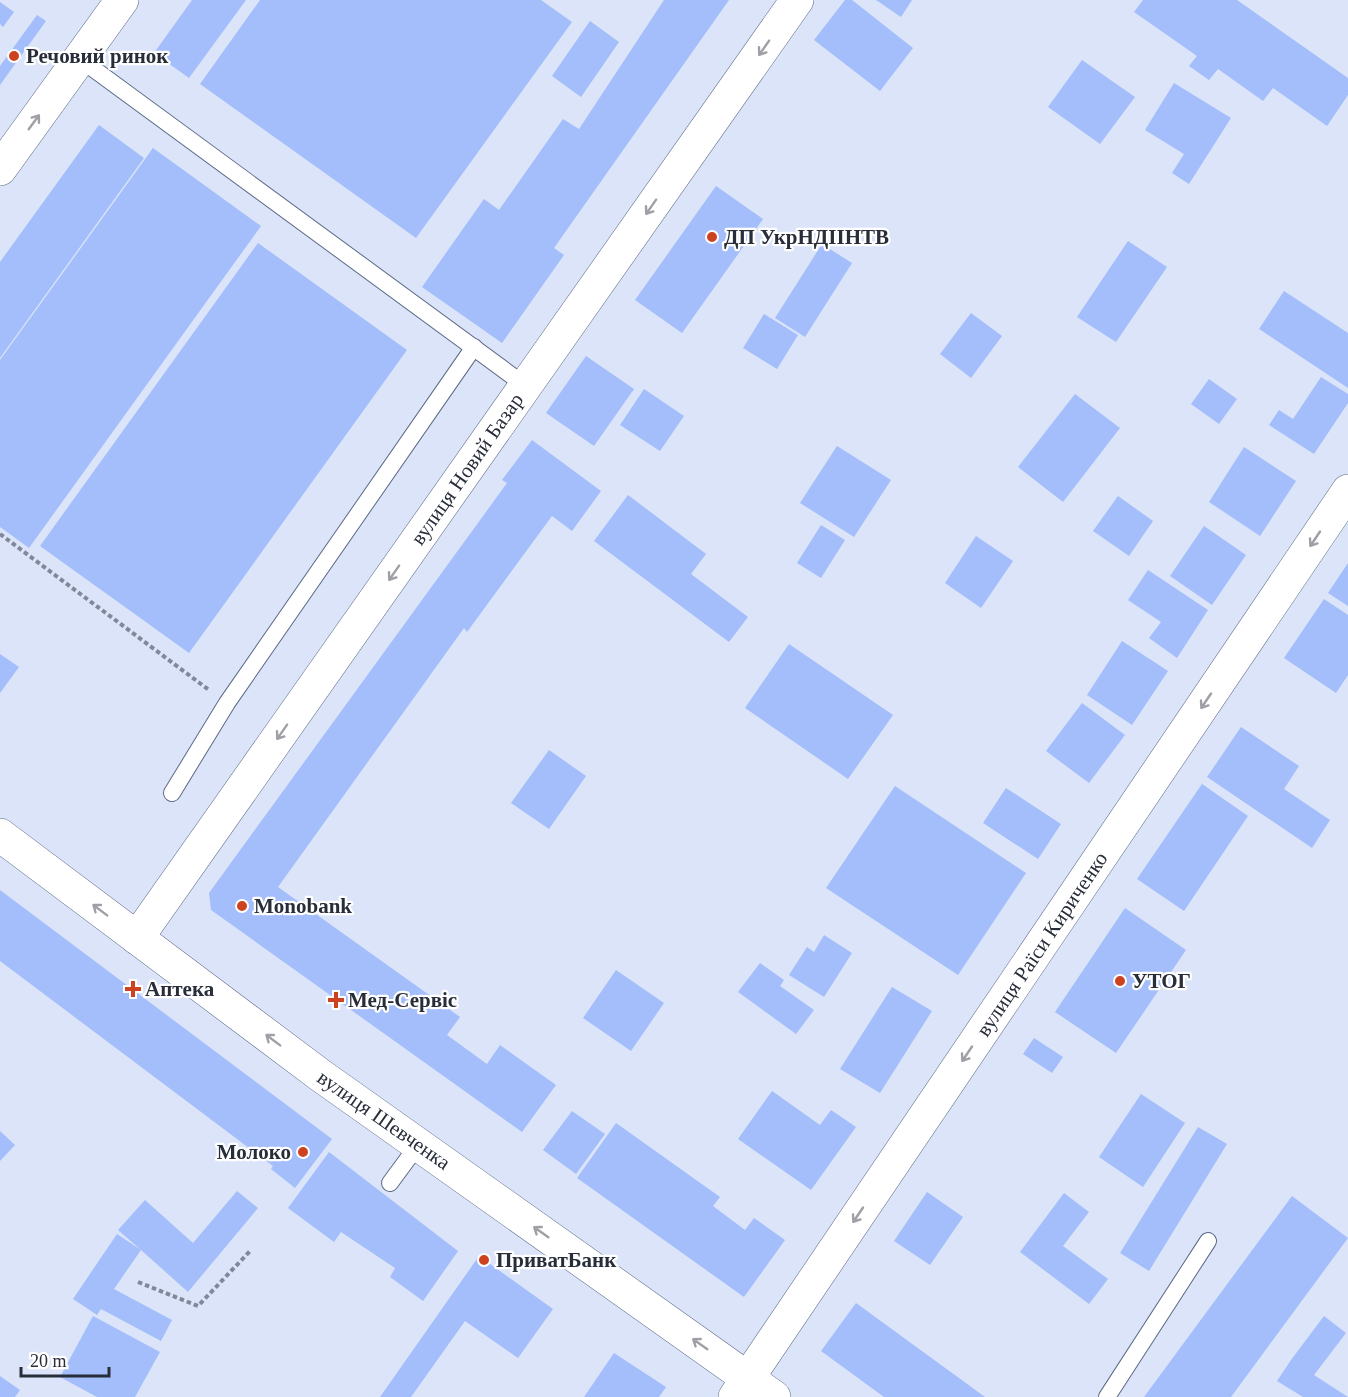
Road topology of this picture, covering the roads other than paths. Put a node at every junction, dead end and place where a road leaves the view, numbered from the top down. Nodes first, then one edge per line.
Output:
1 (122, 0) edge
2 (797, 0) edge
3 (80, 58) junction
4 (0, 169) edge
5 (474, 347) junction
6 (526, 386) junction
7 (1348, 491) edge
8 (172, 793) dead end
9 (0, 835) edge
10 (137, 938) junction
11 (417, 1144) junction
12 (390, 1183) dead end
13 (1208, 1241) dead end
14 (742, 1388) edge
15 (774, 1397) edge
16 (1107, 1397) edge

1 - 3 street
2 -> 6 street, вулиця Новий Базар
4 -> 3 street
3 - 5 lane
5 - 6 lane
5 - 8 lane
6 -> 10 street, вулиця Новий Базар
7 -> 14 street, вулиця Раїси Кириченко
10 -> 9 street, вулиця Шевченка
11 -> 10 street, вулиця Шевченка
11 - 12 lane
14 -> 11 street, вулиця Шевченка
13 - 16 lane
14 - 15 street, вулиця Шевченка

